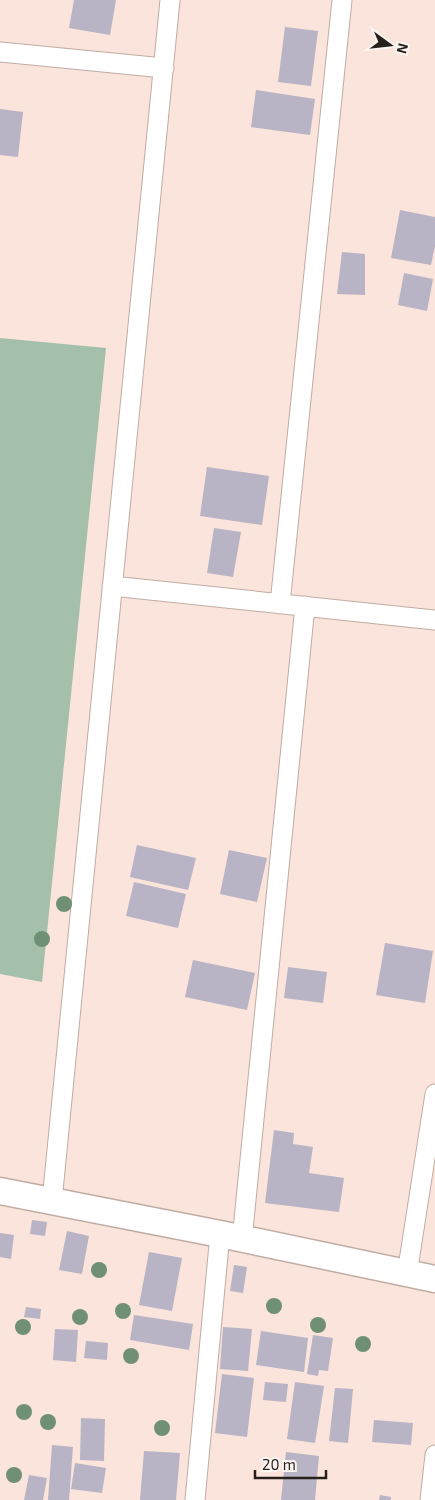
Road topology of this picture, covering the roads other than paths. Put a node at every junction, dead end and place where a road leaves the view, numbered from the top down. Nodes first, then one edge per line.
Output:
1 (170, 0) edge
2 (342, 0) edge
3 (0, 52) edge
4 (164, 68) junction
5 (112, 586) junction
6 (280, 604) junction
7 (305, 606) junction
8 (435, 620) edge
9 (435, 1094) edge
10 (0, 1191) edge
11 (52, 1201) junction
12 (231, 1237) junction
13 (407, 1274) junction
14 (435, 1280) edge
15 (435, 1455) edge
16 (195, 1500) edge
17 (430, 1500) edge

1 - 4 street
2 - 6 street
3 - 4 street
4 - 5 street
5 - 6 street
5 - 11 street
6 - 7 street
7 - 8 street
7 - 12 street
9 - 13 street
10 - 11 street
11 - 12 street
12 - 13 street
12 - 16 street
13 - 14 street
15 - 17 street

